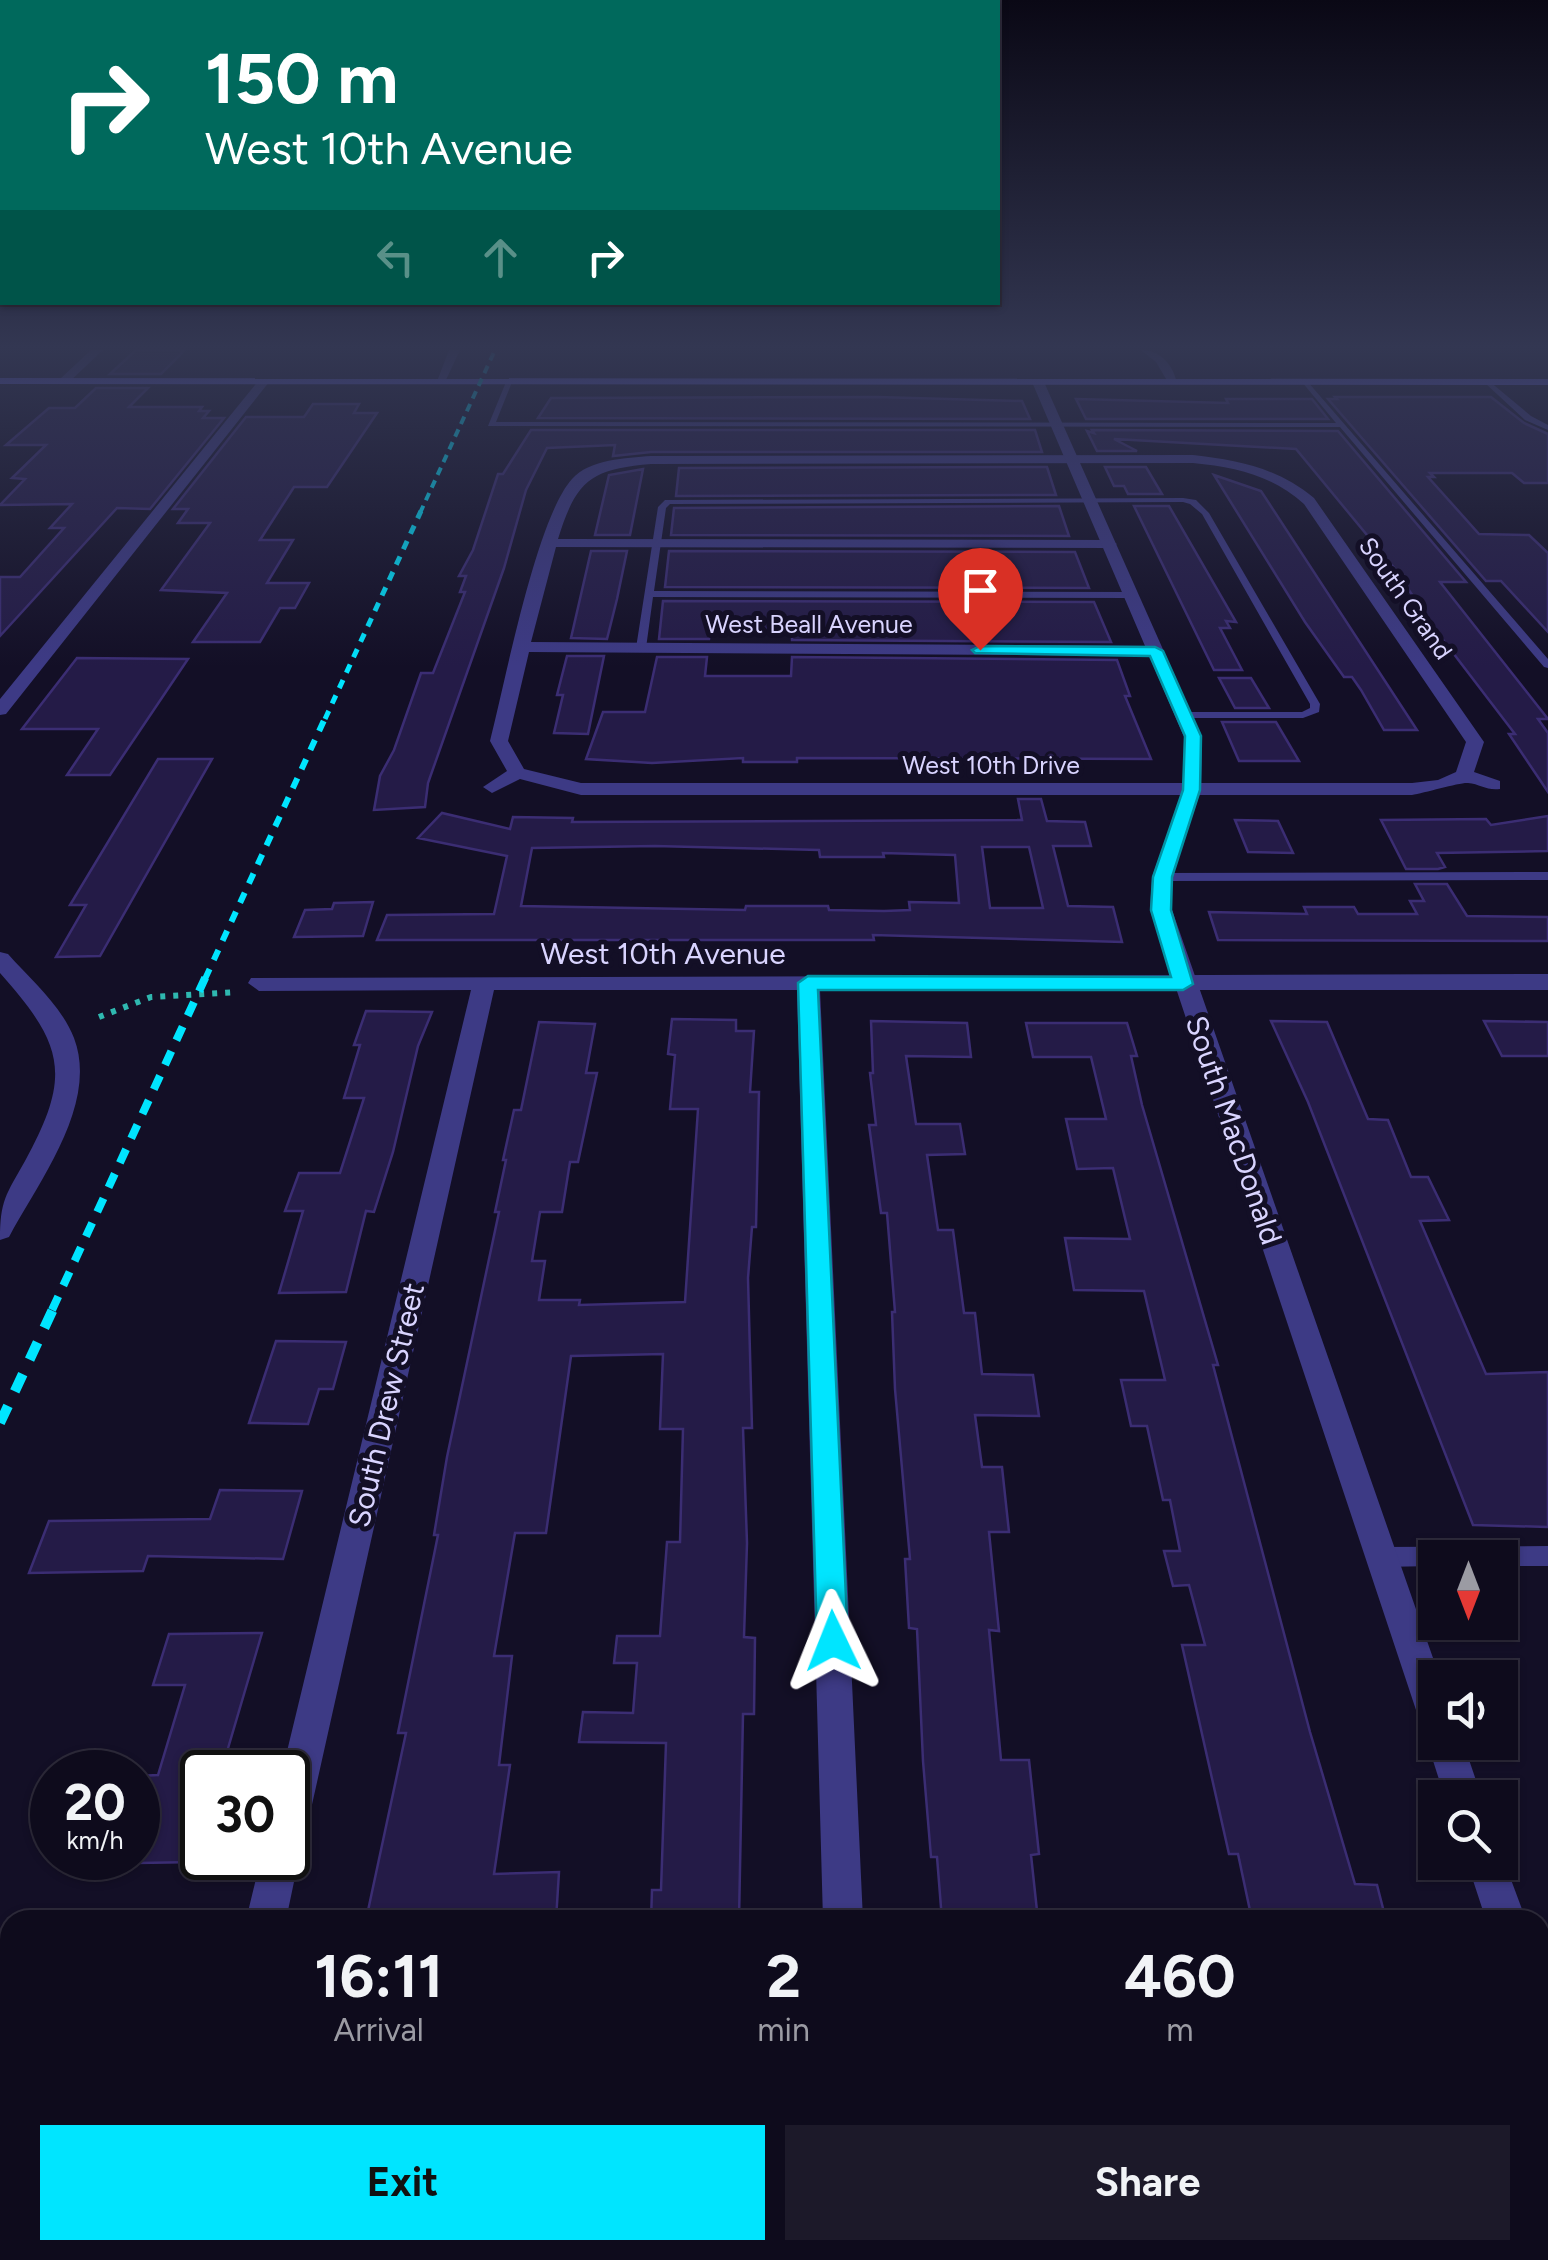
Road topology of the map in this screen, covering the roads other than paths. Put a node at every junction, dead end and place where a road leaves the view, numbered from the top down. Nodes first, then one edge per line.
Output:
1 (204, 455) edge
2 (1070, 455) edge
3 (1368, 455) edge
4 (1072, 459) junction
5 (1090, 501) junction
6 (550, 543) junction
7 (658, 544) junction
8 (1110, 544) junction
9 (650, 594) junction
10 (1131, 595) junction
11 (523, 648) junction
12 (642, 648) junction
13 (1155, 651) junction
14 (1548, 665) edge
15 (0, 710) edge
16 (1184, 715) junction
17 (517, 773) junction
18 (1464, 775) junction
19 (1493, 785) dead end
20 (492, 787) dead end
21 (1192, 790) junction
22 (1548, 876) edge
23 (1162, 877) junction
24 (0, 959) edge
25 (484, 982) junction
26 (1548, 982) edge
27 (808, 983) junction
28 (1183, 984) junction
29 (248, 988) road end
30 (0, 1229) edge
31 (1548, 1556) edge
32 (1382, 1557) junction
33 (1418, 1663) edge
34 (306, 1750) edge
35 (275, 1880) edge
36 (1492, 1880) edge
37 (268, 1910) edge
38 (843, 1910) edge
39 (1503, 1910) edge

1 - 15 street
2 - 4 street, South MacDonald
3 - 14 lane
4 - 5 street, South MacDonald
4 - 6 street
4 - 18 street, South Grand
5 - 7 lane
5 - 8 street, South MacDonald
5 - 16 lane
6 - 7 street
6 - 11 street
7 - 8 street
7 - 9 lane
8 - 10 street, South MacDonald
9 - 10 lane
9 - 12 lane
10 - 13 street, South MacDonald
11 - 12 street, West Beall Avenue
11 - 17 street
12 - 13 street, West Beall Avenue
13 - 16 street, South MacDonald
16 - 21 street, South MacDonald
17 - 20 street
17 - 21 street, West 10th Drive
18 - 19 street
18 - 21 street, West 10th Drive
21 - 23 street, South MacDonald
22 - 23 lane
23 - 28 street, South MacDonald
24 - 30 street
25 - 27 street, West 10th Avenue
25 - 29 street, West 10th Avenue
25 - 34 street, South Drew Street
26 - 28 street, West 10th Avenue
27 - 28 street, West 10th Avenue
27 - 38 street
28 - 32 street, South MacDonald
31 - 32 lane
32 - 33 street, South MacDonald
35 - 37 street
36 - 39 street

